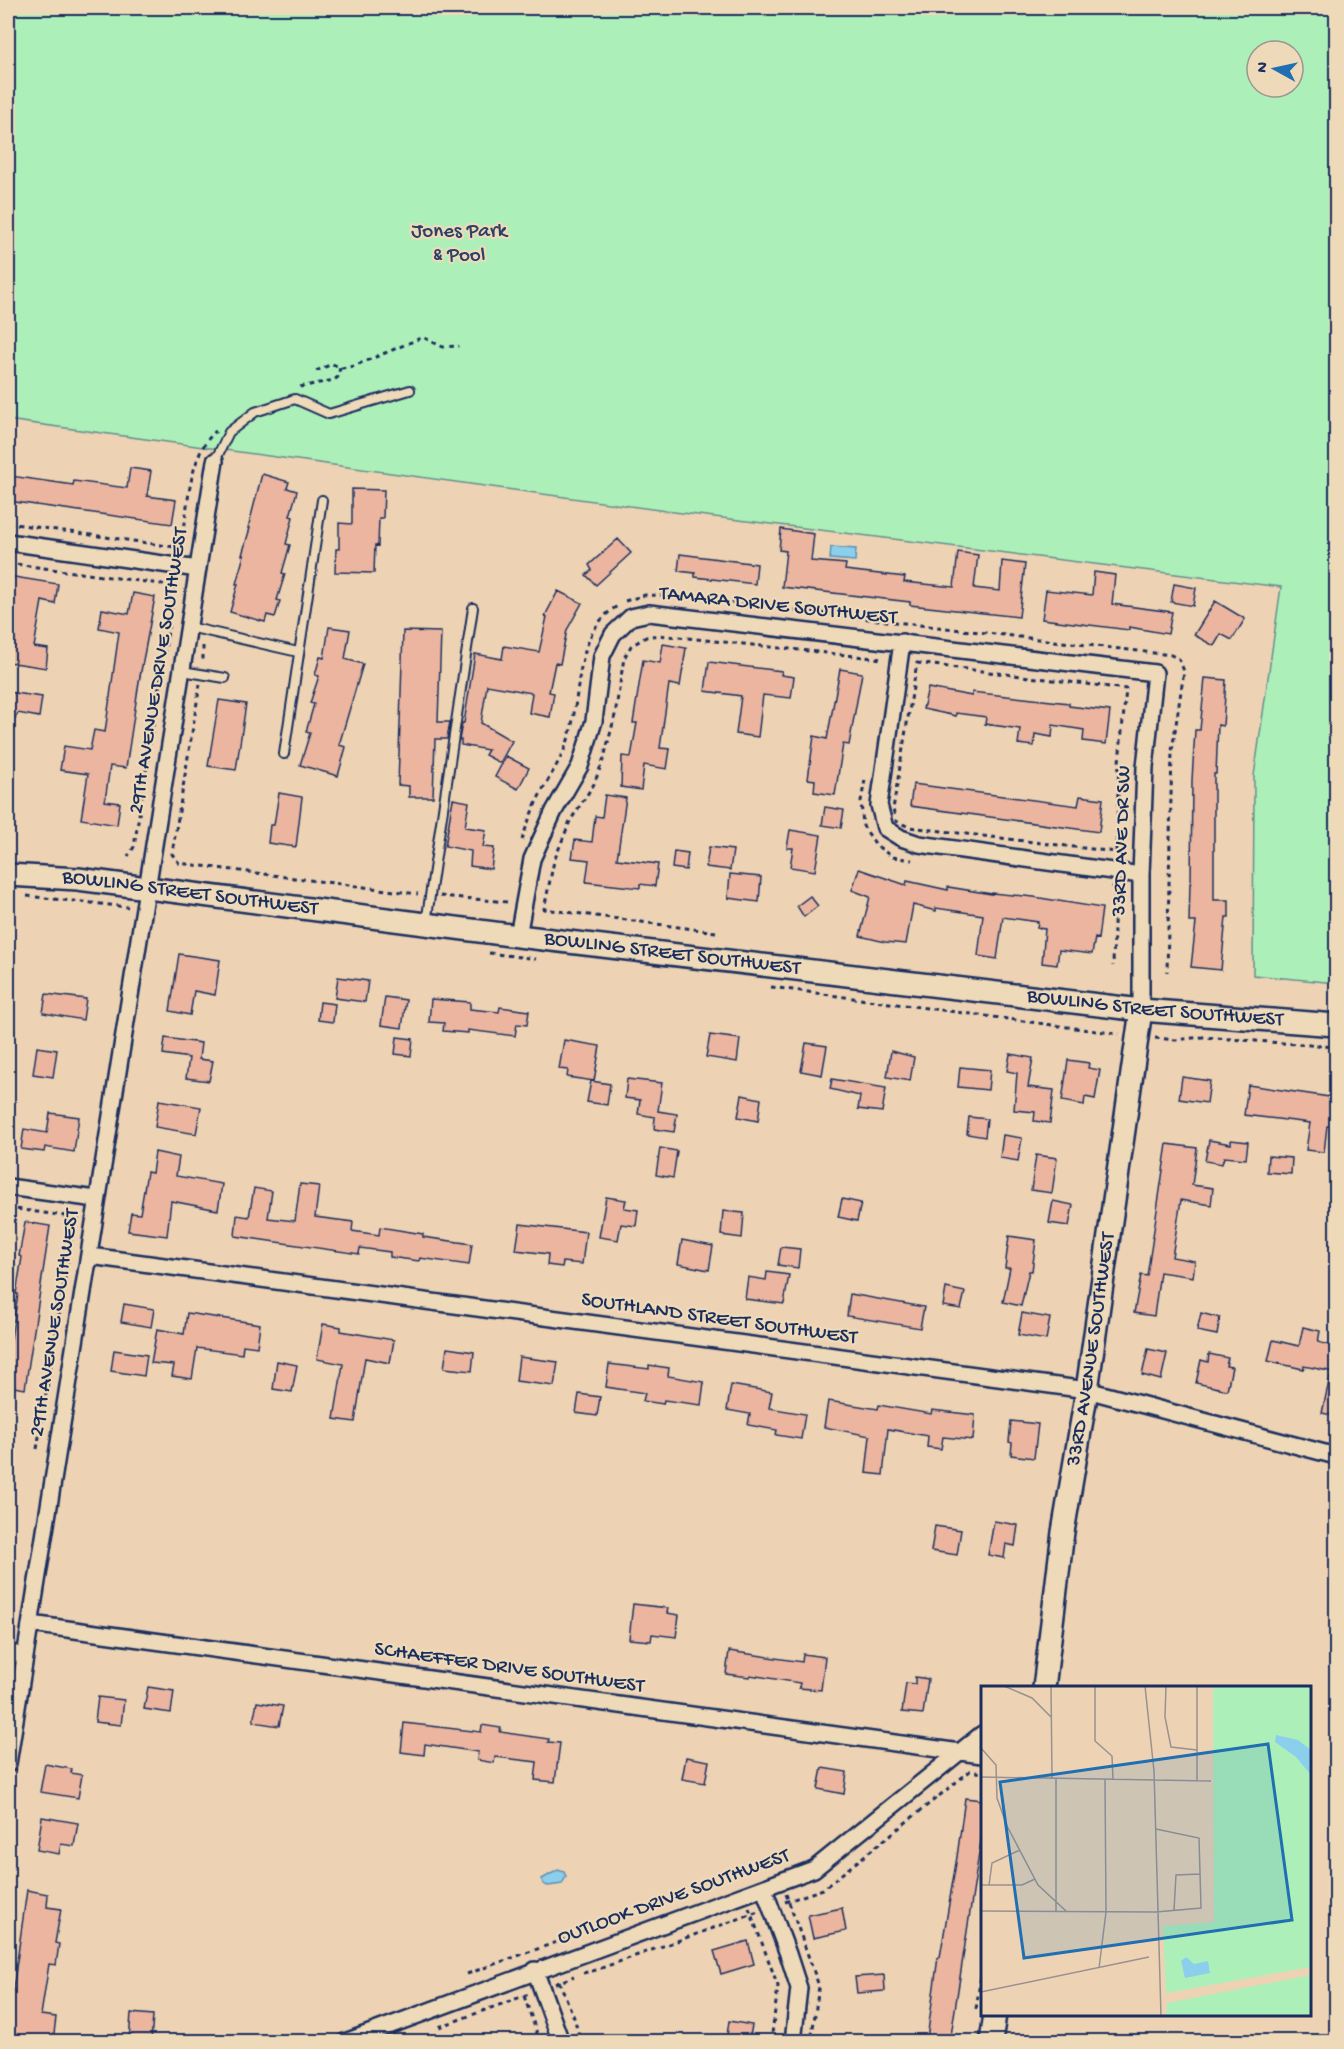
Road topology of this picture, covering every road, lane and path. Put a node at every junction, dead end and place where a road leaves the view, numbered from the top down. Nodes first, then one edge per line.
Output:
1 (459, 346) dead end
2 (316, 371) dead end
3 (410, 390) dead end
4 (215, 461) joint
5 (322, 500) dead end
6 (8, 523) edge
7 (8, 542) edge
8 (182, 548) dead end
9 (8, 563) edge
10 (198, 569) junction
11 (472, 608) dead end
12 (189, 627) junction
13 (205, 630) junction
14 (903, 642) junction
15 (298, 652) junction
16 (885, 660) dead end
17 (182, 672) junction
18 (1155, 673) joint
19 (201, 674) junction
20 (225, 678) dead end
21 (284, 754) dead end
22 (865, 778) dead end
23 (1116, 852) joint
24 (128, 856) dead end
25 (915, 860) dead end
26 (8, 875) edge
27 (1141, 875) junction
28 (1107, 884) dead end
29 (146, 887) junction
30 (430, 895) junction
31 (21, 896) dead end
32 (507, 903) dead end
33 (123, 907) dead end
34 (426, 924) junction
35 (716, 932) dead end
36 (518, 936) junction
37 (489, 953) dead end
38 (547, 960) dead end
39 (1113, 966) dead end
40 (764, 986) dead end
41 (1140, 1010) junction
42 (1336, 1026) edge
43 (1137, 1036) junction
44 (1336, 1047) edge
45 (8, 1187) edge
46 (79, 1197) junction
47 (96, 1199) junction
48 (8, 1208) edge
49 (74, 1217) junction
50 (94, 1221) junction
51 (90, 1256) junction
52 (1087, 1390) junction
53 (37, 1449) dead end
54 (1336, 1456) edge
55 (31, 1624) junction
56 (8, 1653) edge
57 (25, 1655) junction
58 (1042, 1686) edge
59 (981, 1735) edge
60 (961, 1752) junction
61 (981, 1755) edge
62 (8, 1764) edge
63 (981, 1773) edge
64 (764, 1889) junction
65 (744, 1896) junction
66 (781, 1904) dead end
67 (760, 1912) dead end
68 (751, 1915) junction
69 (571, 1937) dead end
70 (535, 1970) junction
71 (467, 1974) dead end
72 (557, 1975) dead end
73 (560, 1982) junction
74 (553, 1985) dead end
75 (531, 1993) dead end
76 (524, 1996) junction
77 (987, 2016) edge
78 (439, 2027) dead end
79 (345, 2042) edge
80 (540, 2042) edge
81 (561, 2042) edge
82 (580, 2042) edge
83 (771, 2042) edge
84 (793, 2042) edge
85 (991, 2042) edge

1 - 2 path
3 - 4 lane
4 - 10 street, 29TH AVENUE DRIVE SOUTHWEST
5 - 15 lane
6 - 8 path
7 - 10 street
9 - 24 path
10 - 12 street, 29TH AVENUE DRIVE SOUTHWEST
11 - 30 lane
12 - 13 lane
12 - 17 street, 29TH AVENUE DRIVE SOUTHWEST
13 - 15 lane
13 - 19 path
14 - 18 street, TAMARA DRIVE SOUTHWEST
14 - 27 street
14 - 36 street, TAMARA DRIVE SOUTHWEST
15 - 21 lane
16 - 35 path
17 - 19 lane
17 - 29 street, 29TH AVENUE DRIVE SOUTHWEST
18 - 27 street, 33RD AVE DR SW
19 - 20 lane
19 - 30 path
22 - 25 path
23 - 23 path
26 - 29 main road, BOWLING STREET SOUTHWEST
27 - 41 street, 33RD AVE DR SW
28 - 39 path
29 - 34 main road, BOWLING STREET SOUTHWEST
29 - 47 street, 29TH AVENUE SOUTHWEST
30 - 32 path
30 - 34 lane
31 - 33 path
34 - 36 main road, BOWLING STREET SOUTHWEST
36 - 41 main road, BOWLING STREET SOUTHWEST
37 - 38 path
40 - 43 path
41 - 42 main road, BOWLING STREET SOUTHWEST
41 - 43 main road, 33RD AVENUE SOUTHWEST
43 - 44 path
43 - 52 main road, 33RD AVENUE SOUTHWEST
45 - 46 street
46 - 47 street
46 - 49 path
47 - 50 street, 29TH AVENUE SOUTHWEST
48 - 49 path
49 - 50 path
49 - 53 path
50 - 51 street, 29TH AVENUE SOUTHWEST
51 - 52 street, SOUTHLAND STREET SOUTHWEST
51 - 55 street, 29TH AVENUE SOUTHWEST
52 - 54 street, SOUTHLAND STREET SOUTHWEST
52 - 58 main road, 33RD AVENUE SOUTHWEST
55 - 57 street, 29TH AVENUE SOUTHWEST
55 - 60 street, SCHAEFFER DRIVE SOUTHWEST
56 - 57 street
57 - 62 street, 29TH AVENUE SOUTHWEST
59 - 60 street, OUTLOOK DRIVE SOUTHWEST
60 - 61 street, SCHAEFFER DRIVE SOUTHWEST
60 - 64 street, OUTLOOK DRIVE SOUTHWEST
63 - 66 path
64 - 65 street, OUTLOOK DRIVE SOUTHWEST
64 - 84 street
65 - 68 path
65 - 70 street, OUTLOOK DRIVE SOUTHWEST
67 - 68 path
68 - 73 path
68 - 83 path
69 - 71 path
70 - 79 street, OUTLOOK DRIVE SOUTHWEST
70 - 81 street
72 - 73 path
73 - 74 path
73 - 82 path
75 - 76 path
76 - 78 path
76 - 80 path
77 - 85 main road

